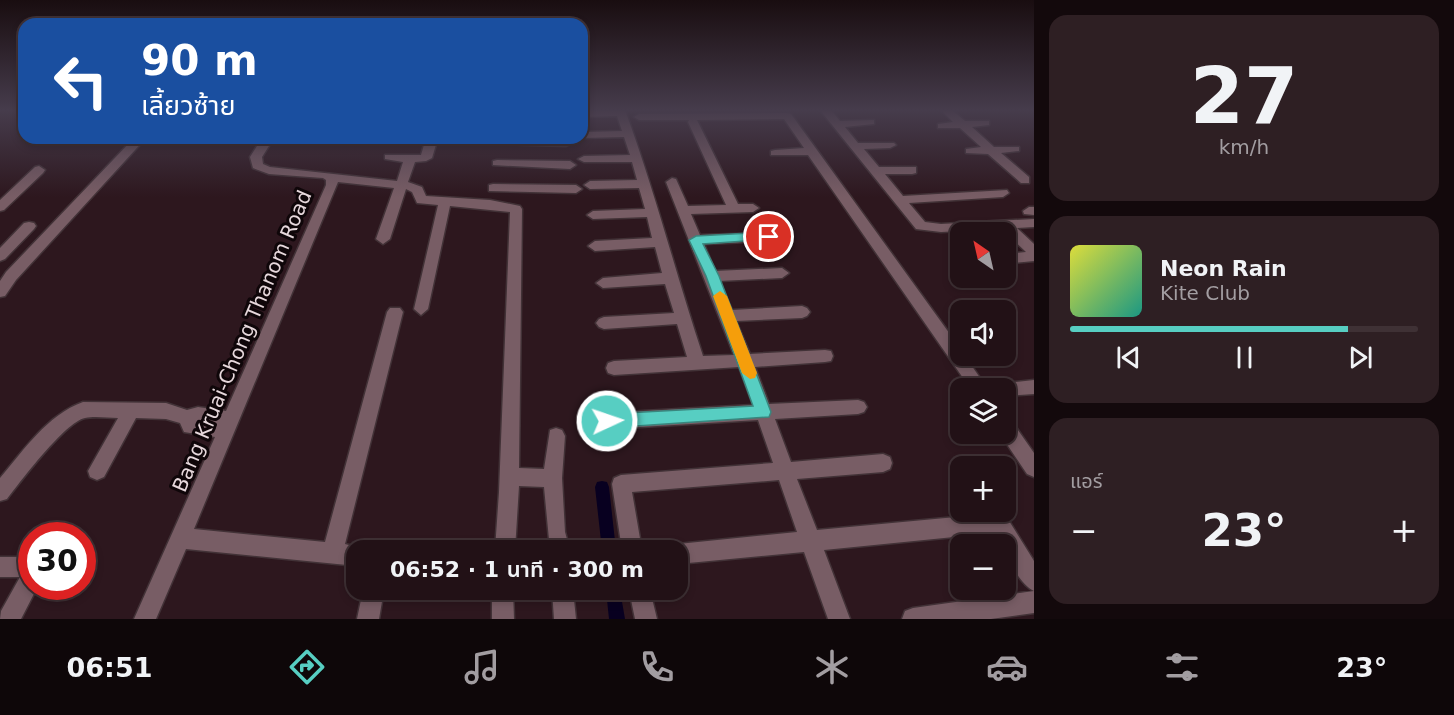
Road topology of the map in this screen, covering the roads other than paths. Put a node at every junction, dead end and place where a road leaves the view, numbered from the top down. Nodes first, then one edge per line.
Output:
1 (630, 139) edge
2 (708, 139) edge
3 (805, 139) edge
4 (849, 139) edge
5 (978, 139) edge
6 (134, 144) edge
7 (264, 144) edge
8 (430, 144) edge
9 (501, 144) edge
10 (890, 145) dead end
11 (855, 146) junction
12 (1015, 149) dead end
13 (991, 150) junction
14 (814, 151) junction
15 (970, 151) dead end
16 (775, 153) dead end
17 (389, 157) dead end
18 (637, 158) junction
19 (410, 159) junction
20 (584, 159) dead end
21 (497, 163) junction
22 (570, 165) dead end
23 (39, 170) dead end
24 (912, 170) dead end
25 (876, 171) junction
26 (332, 178) junction
27 (1029, 180) edge
28 (672, 182) dead end
29 (643, 184) junction
30 (400, 185) junction
31 (590, 185) dead end
32 (576, 189) dead end
33 (899, 200) junction
34 (445, 202) junction
35 (0, 207) edge
36 (753, 208) dead end
37 (734, 209) junction
38 (684, 210) junction
39 (651, 213) junction
40 (592, 215) dead end
41 (1032, 215) edge
42 (1011, 222) edge
43 (29, 226) dead end
44 (950, 227) edge
45 (1016, 235) edge
46 (769, 237) dead end
47 (383, 239) dead end
48 (696, 240) junction
49 (660, 243) junction
50 (595, 246) dead end
51 (1034, 254) edge
52 (0, 256) edge
53 (1016, 257) edge
54 (783, 273) dead end
55 (712, 276) junction
56 (670, 278) junction
57 (603, 283) dead end
58 (0, 292) edge
59 (421, 309) dead end
60 (395, 312) dead end
61 (802, 312) dead end
62 (728, 316) junction
63 (683, 318) junction
64 (604, 322) dead end
65 (825, 356) dead end
66 (745, 361) junction
67 (696, 363) junction
68 (614, 368) dead end
69 (972, 378) edge
70 (1034, 387) edge
71 (1016, 388) edge
72 (858, 407) dead end
73 (131, 411) junction
74 (764, 412) junction
75 (607, 421) dead end
76 (229, 425) junction
77 (556, 436) dead end
78 (1016, 442) edge
79 (883, 464) dead end
80 (1034, 468) edge
81 (785, 469) junction
82 (97, 471) dead end
83 (509, 477) junction
84 (553, 478) junction
85 (0, 492) edge
86 (180, 538) junction
87 (558, 539) edge
88 (505, 540) edge
89 (630, 540) edge
90 (812, 542) junction
91 (688, 553) edge
92 (332, 555) junction
93 (346, 556) edge
94 (0, 567) edge
95 (18, 567) edge
96 (1034, 579) edge
97 (19, 600) edge
98 (372, 600) edge
99 (503, 600) edge
100 (564, 600) edge
101 (642, 600) edge
102 (1034, 602) edge
103 (9, 619) edge
104 (145, 619) edge
105 (369, 619) edge
106 (503, 619) edge
107 (565, 619) edge
108 (646, 619) edge
109 (839, 619) edge
110 (913, 619) edge

1 - 18 street
2 - 37 street
3 - 14 street
4 - 11 street
5 - 13 street
6 - 58 street
7 - 26 street, Bang Kruai-Chong Thanom Road
8 - 19 street
9 - 21 street
10 - 11 street
11 - 25 street
12 - 13 street
13 - 15 street
13 - 27 street
14 - 16 street
14 - 69 street
17 - 19 street
18 - 20 street
18 - 29 street
19 - 30 street
21 - 22 street
21 - 32 street
23 - 35 street
24 - 25 street
25 - 33 street
26 - 30 street
26 - 76 street, Bang Kruai-Chong Thanom Road
27 - 33 street
28 - 38 street
29 - 31 street
29 - 39 street
30 - 34 street
30 - 47 street
33 - 44 street
34 - 59 street
34 - 83 street
36 - 37 street
37 - 38 street
38 - 48 street
39 - 40 street
39 - 49 street
41 - 42 street
43 - 52 street
45 - 51 street
46 - 48 street
48 - 55 street
49 - 50 street
49 - 56 street
51 - 53 street
54 - 55 street
55 - 62 street
56 - 57 street
56 - 63 street
60 - 92 street
61 - 62 street
62 - 66 street
63 - 64 street
63 - 67 street
65 - 66 street
66 - 67 street
66 - 74 street
67 - 68 street
70 - 71 street
72 - 74 street
73 - 76 street
73 - 82 street
73 - 85 street
74 - 75 street
74 - 81 street
76 - 86 street, Bang Kruai-Chong Thanom Road
77 - 84 street
78 - 80 street
79 - 81 street
81 - 89 street
81 - 90 street
83 - 84 street
83 - 88 street
84 - 87 street
86 - 92 street
86 - 104 street, Bang Kruai-Chong Thanom Road
90 - 91 street
90 - 96 street
90 - 109 street
92 - 93 street
94 - 95 street
97 - 103 street
98 - 105 street
99 - 106 street
100 - 107 street
101 - 108 street
102 - 110 street

